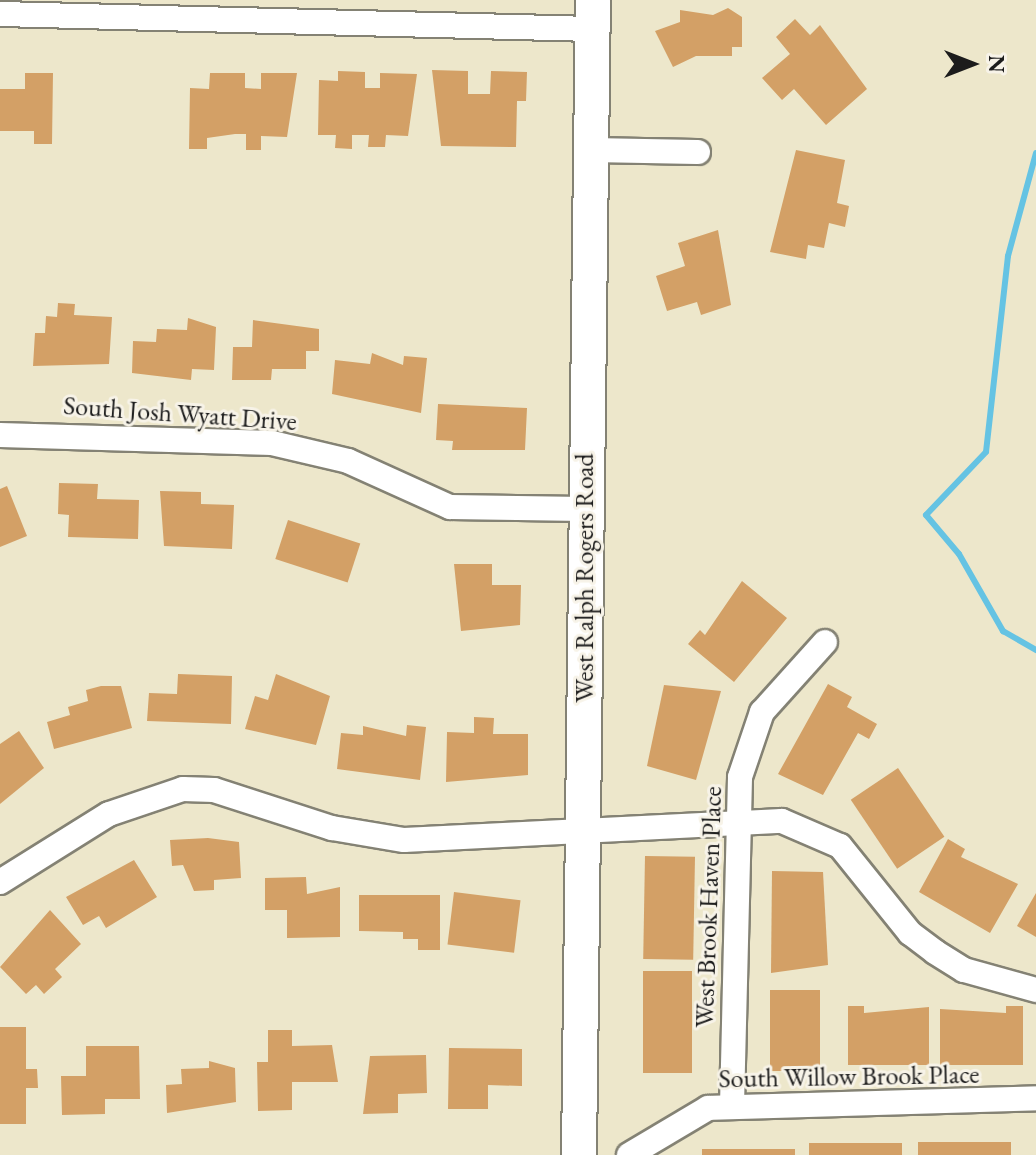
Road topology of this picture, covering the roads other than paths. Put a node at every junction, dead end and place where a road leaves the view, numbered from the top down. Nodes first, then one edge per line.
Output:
1 (12, 10) edge
2 (592, 14) edge
3 (591, 150) junction
4 (698, 152) dead end
5 (0, 435) edge
6 (584, 509) junction
7 (825, 642) dead end
8 (735, 821) junction
9 (585, 832) junction
10 (0, 882) edge
11 (1036, 990) edge
12 (1036, 1098) edge
13 (732, 1105) junction
14 (579, 1155) edge
15 (629, 1155) edge

1 - 2 street
2 - 3 street, West Ralph Rogers Road
3 - 4 street
3 - 6 street, West Ralph Rogers Road
5 - 6 street, South Josh Wyatt Drive
6 - 9 street, West Ralph Rogers Road
7 - 8 street, West Brook Haven Place
8 - 9 street
8 - 11 street
8 - 13 street, West Brook Haven Place
9 - 10 street
9 - 14 street, West Ralph Rogers Road
12 - 13 street, South Willow Brook Place
13 - 15 street, South Willow Brook Place

